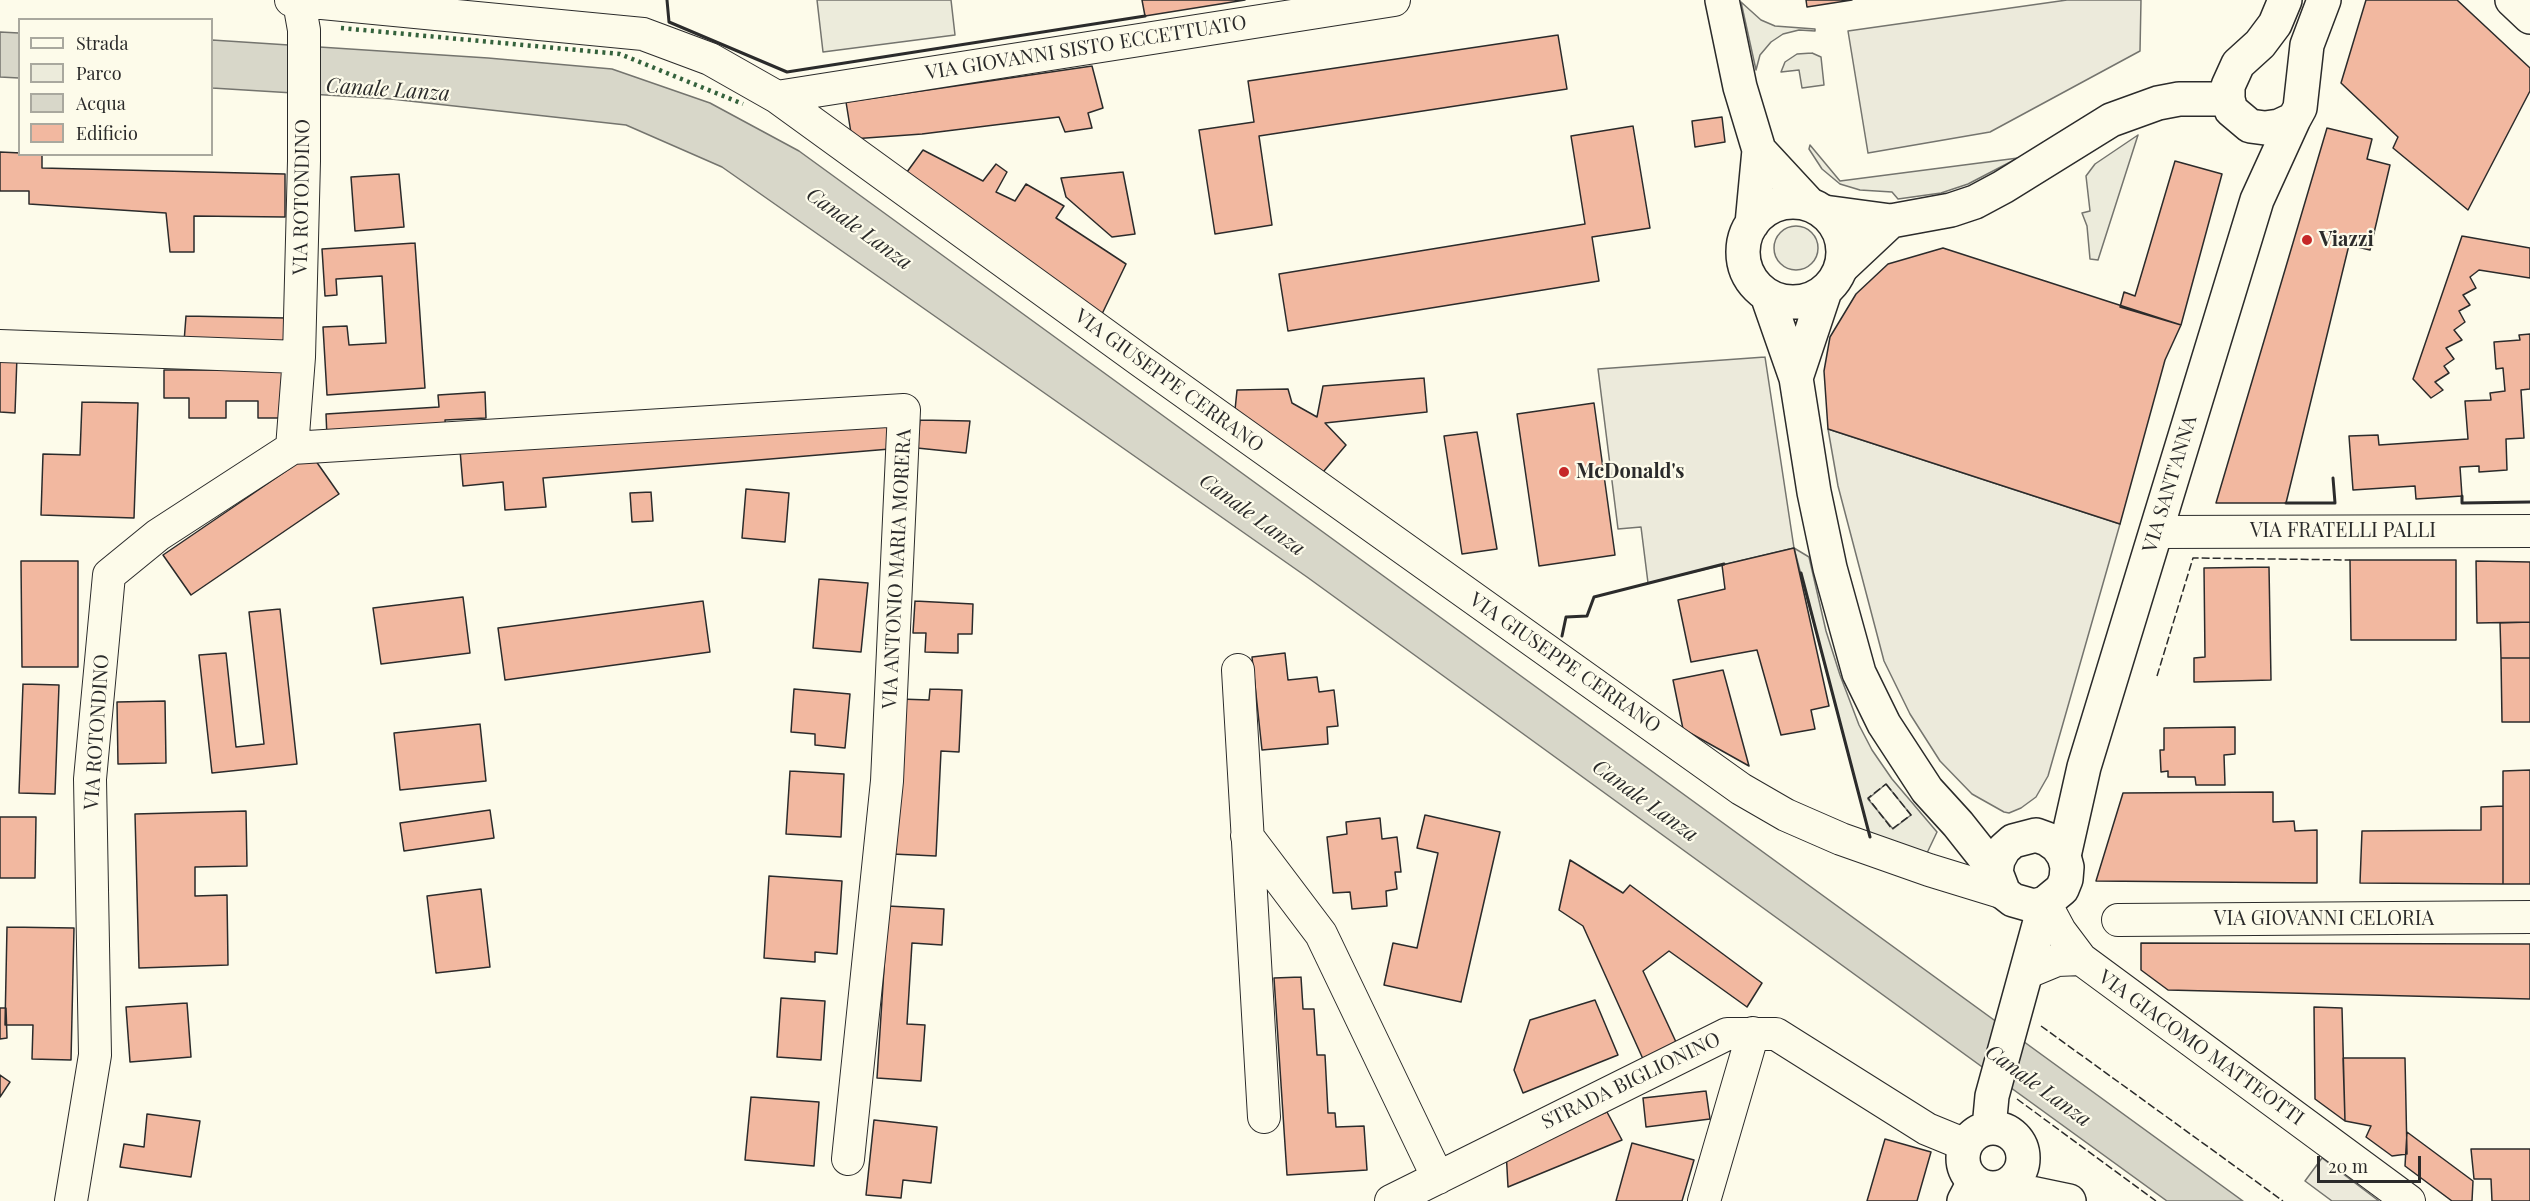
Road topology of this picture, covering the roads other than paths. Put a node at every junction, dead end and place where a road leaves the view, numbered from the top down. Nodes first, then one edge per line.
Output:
1 (1394, 0) edge
2 (1722, 0) edge
3 (2285, 0) edge
4 (2324, 0) edge
5 (2512, 0) edge
6 (298, 11) edge
7 (2530, 17) edge
8 (777, 97) junction
9 (2228, 99) junction
10 (2294, 119) junction
11 (2250, 126) junction
12 (1759, 150) junction
13 (2257, 200) junction
14 (1816, 208) junction
15 (1891, 221) junction
16 (1752, 224) junction
17 (1834, 279) junction
18 (1767, 295) junction
19 (0, 346) edge
20 (299, 357) junction
21 (1796, 378) junction
22 (292, 448) junction
23 (2530, 531) edge
24 (2156, 532) junction
25 (1238, 670) dead end
26 (2084, 768) junction
27 (1958, 824) junction
28 (1248, 836) junction
29 (2024, 838) junction
30 (2064, 856) junction
31 (2004, 888) junction
32 (2045, 903) junction
33 (2530, 917) edge
34 (2118, 920) dead end
35 (2081, 959) junction
36 (2030, 962) junction
37 (1753, 1033) junction
38 (1264, 1117) dead end
39 (1977, 1137) junction
40 (2023, 1156) junction
41 (848, 1159) dead end
42 (1438, 1178) junction
43 (1980, 1190) edge
44 (2068, 1200) edge
45 (71, 1201) edge
46 (1391, 1201) edge
47 (1704, 1201) edge
48 (2409, 1201) edge

1 - 8 street, VIA GIOVANNI SISTO ECCETTUATO
2 - 12 main road
3 - 9 main road
4 - 10 main road, VIA SANT'ANNA
5 - 7 main road
6 - 8 street, VIA GIUSEPPE CERRANO
6 - 20 street, VIA ROTONDINO
8 - 31 street, VIA GIUSEPPE CERRANO
9 - 11 main road
9 - 15 main road
10 - 11 main road
10 - 13 main road, VIA SANT'ANNA
11 - 13 main road, VIA SANT'ANNA
12 - 14 main road
12 - 16 main road
13 - 24 main road, VIA SANT'ANNA
14 - 15 main road
14 - 16 main road
14 - 17 main road
15 - 17 main road
16 - 18 main road
17 - 18 main road
17 - 21 main road
18 - 21 main road
19 - 20 street
20 - 22 street, VIA ROTONDINO
21 - 27 main road
22 - 41 street, VIA ANTONIO MARIA MORERA
22 - 45 street, VIA ROTONDINO
23 - 24 street, VIA FRATELLI PALLI
24 - 26 main road, VIA SANT'ANNA
25 - 28 street
26 - 29 main road, VIA SANT'ANNA
26 - 30 main road, VIA SANT'ANNA
27 - 29 main road
27 - 31 main road
28 - 38 street
28 - 42 street
29 - 30 main road
29 - 31 main road
30 - 32 main road
31 - 32 main road
31 - 36 main road
32 - 35 street, VIA GIACOMO MATTEOTTI
32 - 36 main road
33 - 34 street, VIA GIOVANNI CELORIA
35 - 36 street, VIA GIACOMO MATTEOTTI
35 - 48 street, VIA GIACOMO MATTEOTTI
36 - 39 main road
37 - 39 street, STRADA BIGLIONINO
37 - 42 street, STRADA BIGLIONINO
37 - 47 street
39 - 40 main road
39 - 43 main road
40 - 43 main road
40 - 44 main road
42 - 46 street, STRADA BIGLIONINO
43 - 44 main road

